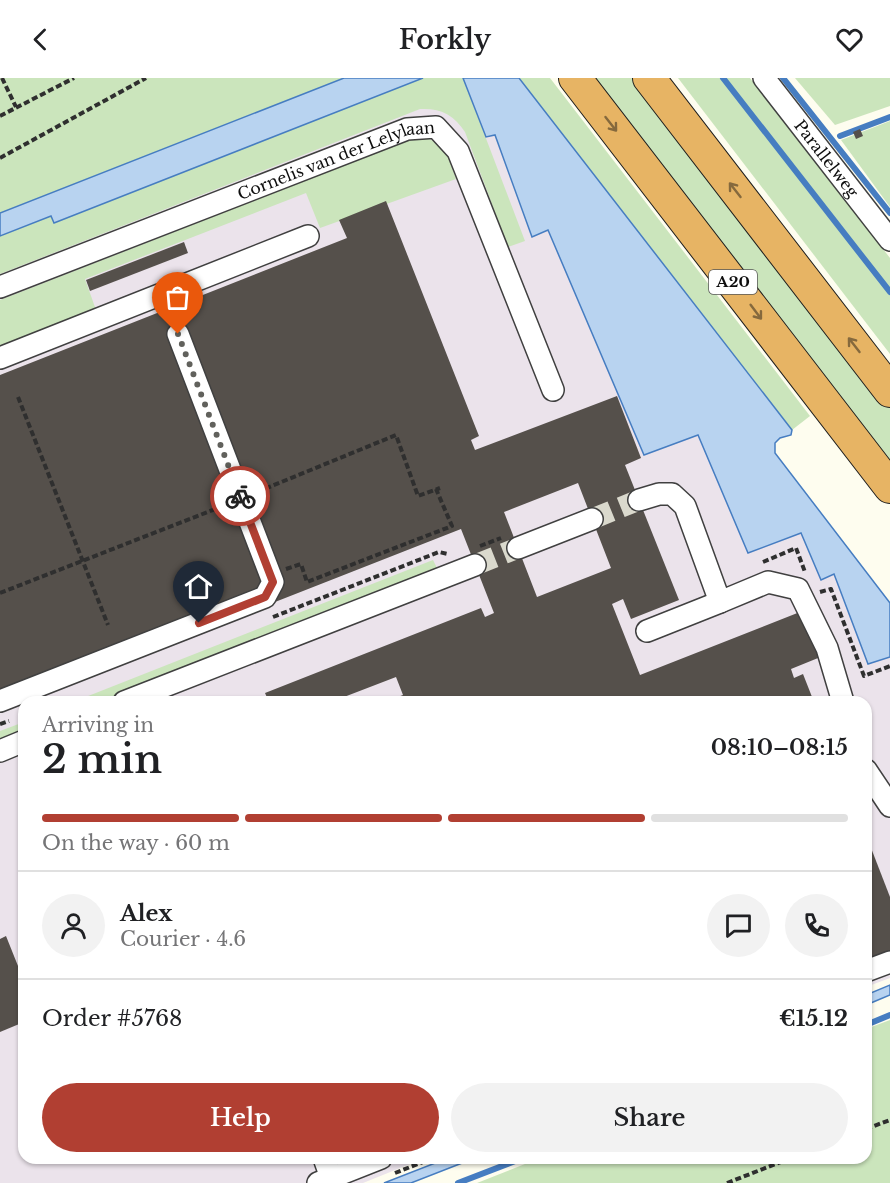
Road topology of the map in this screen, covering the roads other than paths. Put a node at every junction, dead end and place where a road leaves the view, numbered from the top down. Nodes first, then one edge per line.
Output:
1 (575, 78) edge
2 (649, 78) edge
3 (764, 78) edge
4 (308, 236) dead end
5 (890, 240) edge
6 (0, 287) edge
7 (178, 334) dead end
8 (0, 358) edge
9 (553, 390) dead end
10 (890, 391) edge
11 (890, 487) edge
12 (639, 500) tunnel mouth
13 (592, 519) tunnel mouth
14 (515, 541) tunnel mouth
15 (476, 556) tunnel mouth
16 (720, 602) junction
17 (647, 631) dead end
18 (138, 696) edge
19 (841, 696) edge
20 (0, 700) edge
21 (18, 744) edge
22 (0, 751) edge
23 (872, 779) edge
24 (890, 806) edge
25 (890, 962) edge
26 (872, 969) edge
27 (324, 1164) edge
28 (386, 1166) edge
29 (325, 1180) edge

1 -> 11 highway, A20
10 -> 2 highway
3 - 5 street, Parallelweg
4 - 8 street
6 - 9 street, Cornelis van der Lelylaan
7 - 20 street
12 - 16 street
13 - 14 street
15 - 18 street
16 - 17 street
16 - 19 street
21 - 22 street
23 - 24 street
25 - 26 street
27 - 29 street
28 - 29 street

